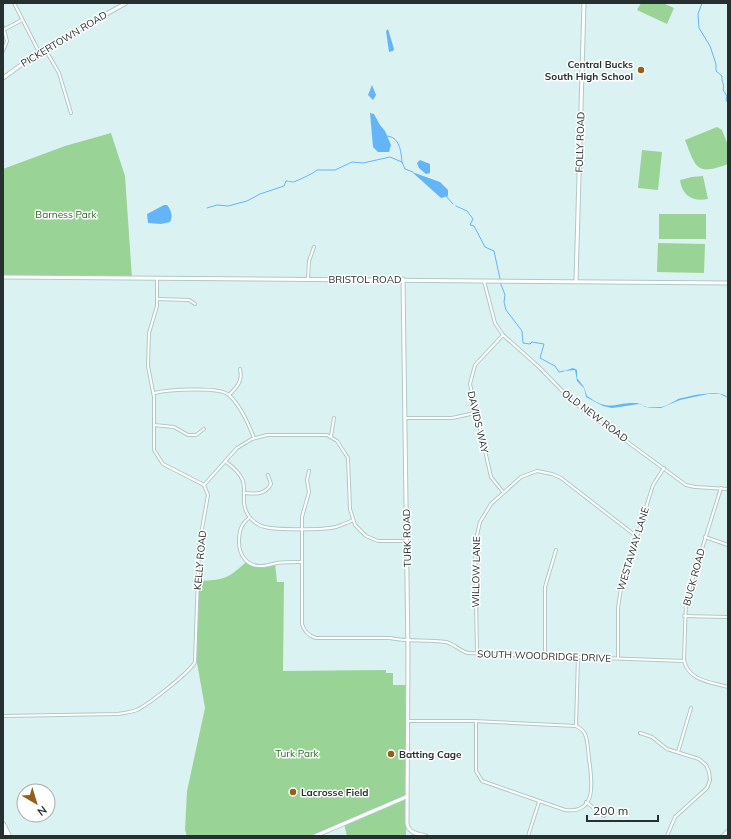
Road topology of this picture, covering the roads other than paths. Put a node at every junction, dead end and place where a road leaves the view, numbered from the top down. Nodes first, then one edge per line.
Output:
1 (14, 3) edge
2 (126, 3) edge
3 (584, 3) edge
4 (22, 20) junction
5 (4, 28) edge
6 (45, 49) junction
7 (3, 51) edge
8 (39, 52) junction
9 (3, 78) edge
10 (71, 113) dead end
11 (314, 247) dead end
12 (3, 277) edge
13 (308, 278) junction
14 (158, 279) junction
15 (403, 279) junction
16 (484, 281) junction
17 (576, 281) junction
18 (728, 283) edge
19 (157, 299) junction
20 (195, 304) dead end
21 (502, 335) junction
22 (240, 369) dead end
23 (154, 393) junction
24 (229, 395) junction
25 (475, 413) junction
26 (334, 418) dead end
27 (405, 418) junction
28 (154, 425) junction
29 (204, 429) dead end
30 (331, 436) junction
31 (254, 438) junction
32 (226, 462) junction
33 (664, 468) junction
34 (309, 472) dead end
35 (268, 475) dead end
36 (204, 485) junction
37 (721, 488) junction
38 (728, 489) edge
39 (503, 492) junction
40 (245, 493) junction
41 (250, 517) junction
42 (353, 520) junction
43 (302, 528) junction
44 (636, 536) junction
45 (705, 537) junction
46 (407, 541) junction
47 (728, 545) edge
48 (556, 550) dead end
49 (302, 562) junction
50 (684, 616) junction
51 (728, 617) edge
52 (408, 640) junction
53 (477, 653) junction
54 (545, 656) junction
55 (578, 657) junction
56 (618, 659) junction
57 (684, 661) junction
58 (728, 687) edge
59 (691, 708) dead end
60 (3, 716) edge
61 (476, 721) junction
62 (408, 722) junction
63 (576, 726) junction
64 (640, 733) dead end
65 (678, 752) junction
66 (406, 797) junction
67 (539, 802) junction
68 (586, 802) junction
69 (604, 816) dead end
70 (3, 824) edge
71 (728, 831) edge
72 (3, 833) edge
73 (4, 836) edge
74 (9, 836) edge
75 (315, 836) edge
76 (426, 836) edge
77 (528, 836) edge
78 (667, 836) edge
79 (723, 836) edge

1 - 4 street
2 - 6 street, PICKERTOWN ROAD
3 - 17 street, FOLLY ROAD
4 - 5 street
4 - 8 street
5 - 7 street
6 - 8 street, PICKERTOWN ROAD
6 - 10 street
8 - 9 street, PICKERTOWN ROAD
11 - 13 street
12 - 14 street, BRISTOL ROAD
13 - 14 street, BRISTOL ROAD
13 - 15 street, BRISTOL ROAD
14 - 19 street
15 - 16 street, BRISTOL ROAD
15 - 27 street, TURK ROAD
16 - 17 street, BRISTOL ROAD
16 - 21 street, OLD NEW ROAD
17 - 18 street, BRISTOL ROAD
19 - 20 street
19 - 23 street
21 - 25 street, DAVIDS WAY
21 - 33 street, OLD NEW ROAD
22 - 24 street
23 - 24 street
23 - 28 street
24 - 31 street
25 - 27 street
25 - 39 street, DAVIDS WAY
26 - 30 street
27 - 46 street, TURK ROAD
28 - 29 street
28 - 36 street
30 - 31 street
30 - 42 street
31 - 32 street
32 - 36 street
32 - 40 street
33 - 37 street, OLD NEW ROAD
33 - 44 street, WESTAWAY LANE
34 - 43 street, SOUTH WOODRIDGE DRIVE
35 - 40 street
36 - 60 street, KELLY ROAD
37 - 38 street, OLD NEW ROAD
37 - 45 street, BUCK ROAD
39 - 44 street, WILLOW LANE
39 - 53 street, WILLOW LANE
40 - 41 street
41 - 43 street
41 - 49 street
42 - 43 street
42 - 46 street
43 - 49 street, SOUTH WOODRIDGE DRIVE
44 - 56 street, WESTAWAY LANE
45 - 47 street
45 - 50 street, BUCK ROAD
46 - 52 street, TURK ROAD
48 - 54 street
49 - 52 street, SOUTH WOODRIDGE DRIVE
50 - 51 street
50 - 57 street, BUCK ROAD
52 - 53 street, SOUTH WOODRIDGE DRIVE
52 - 62 street, TURK ROAD
53 - 54 street, SOUTH WOODRIDGE DRIVE
54 - 55 street, SOUTH WOODRIDGE DRIVE
55 - 56 street, SOUTH WOODRIDGE DRIVE
55 - 63 street
56 - 57 street, SOUTH WOODRIDGE DRIVE
57 - 58 street
59 - 65 street
61 - 62 street
61 - 63 street
61 - 67 street
62 - 66 street, TURK ROAD
63 - 68 street
64 - 65 street
65 - 78 street
66 - 75 street
66 - 76 street, TURK ROAD
67 - 68 street
67 - 77 street
68 - 69 street
70 - 74 highway
71 - 79 street
72 - 73 highway

